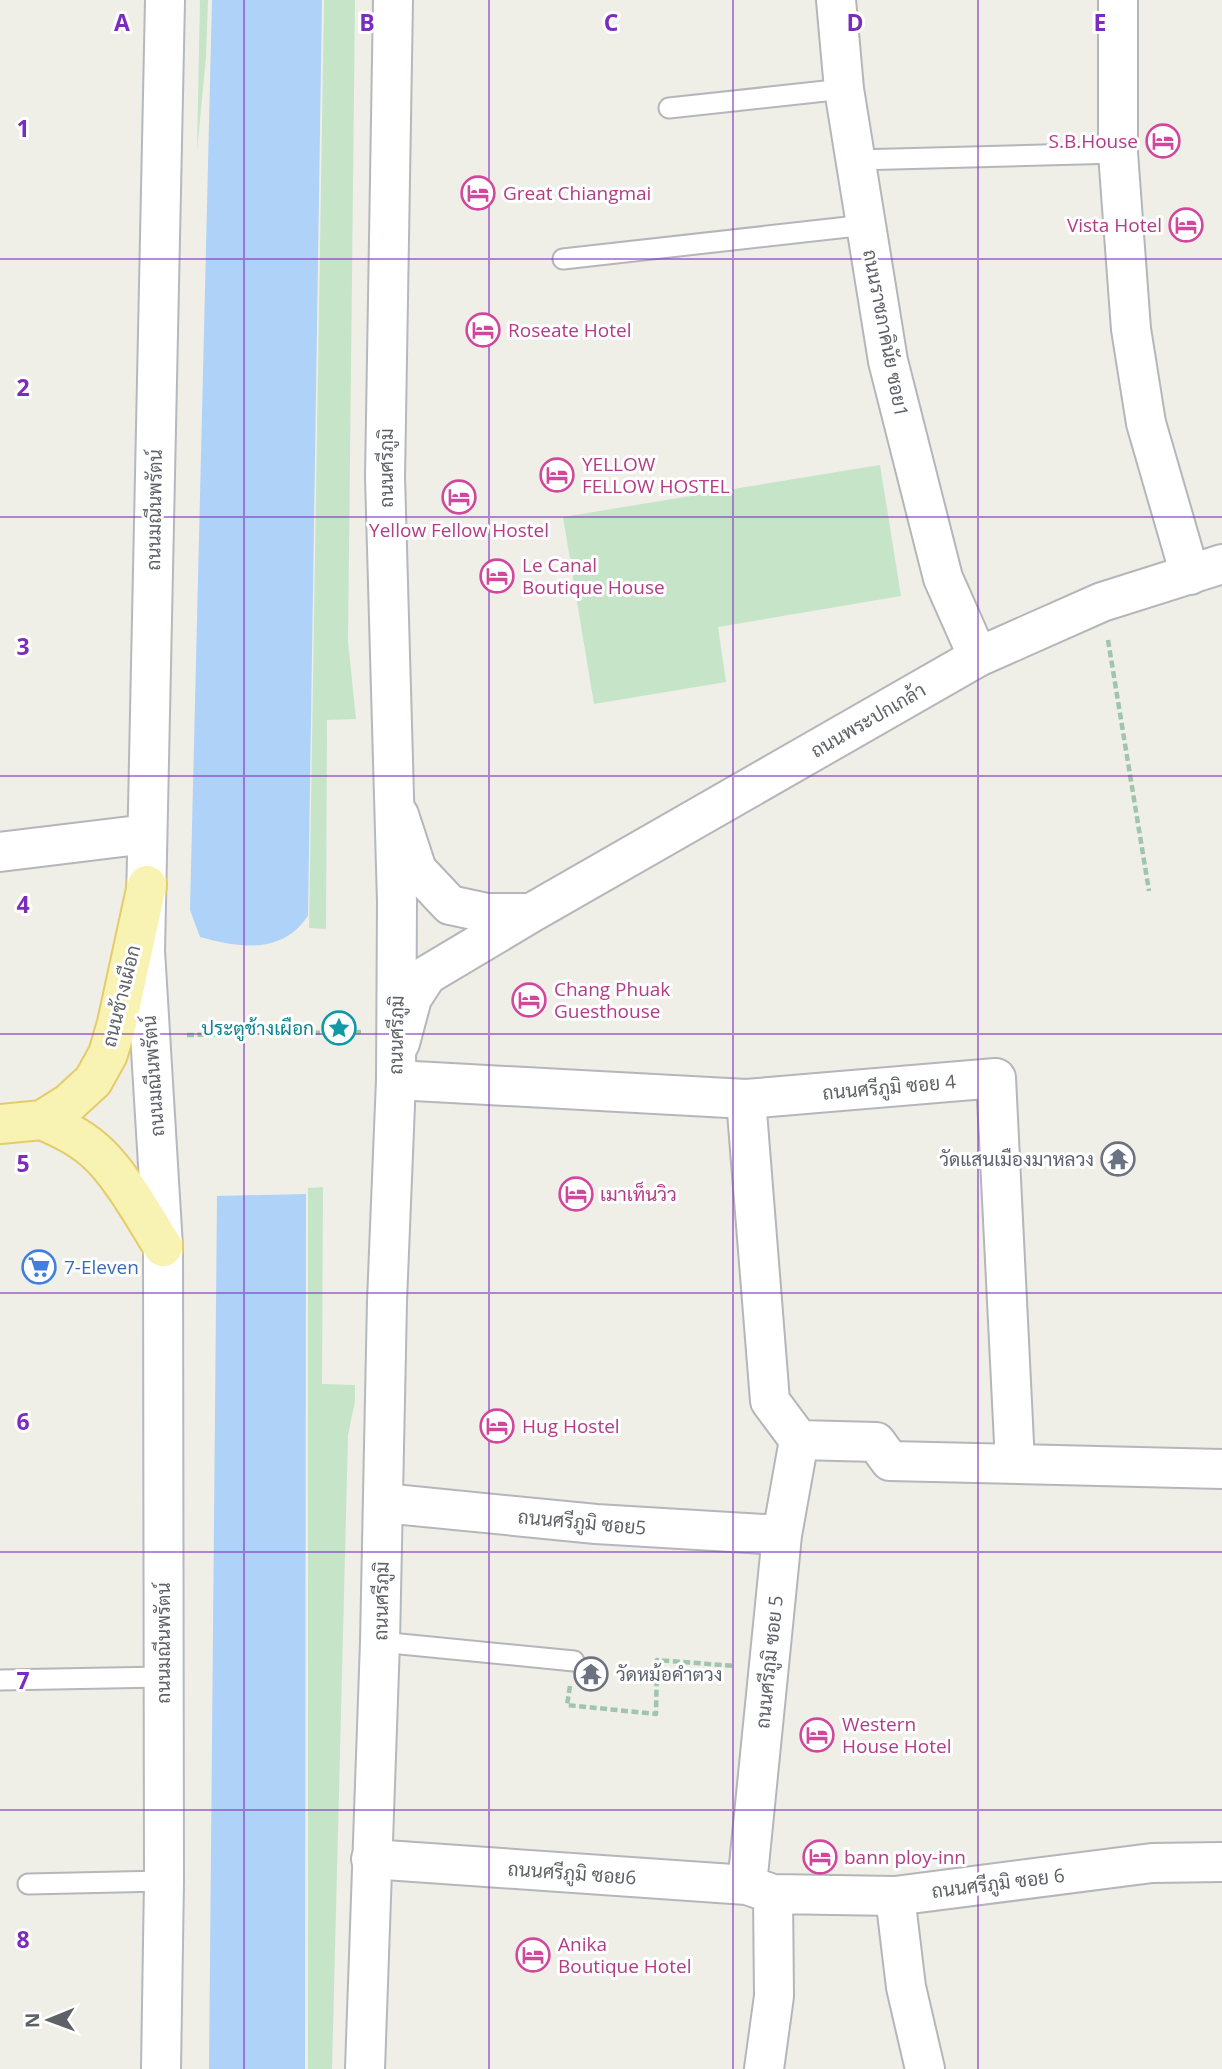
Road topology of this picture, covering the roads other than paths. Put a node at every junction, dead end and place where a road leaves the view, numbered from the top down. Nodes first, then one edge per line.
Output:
1 (165, 0) edge
2 (393, 0) edge
3 (836, 0) edge
4 (1118, 0) edge
5 (844, 89) junction
6 (669, 108) dead end
7 (1118, 153) junction
8 (855, 160) junction
9 (866, 225) junction
10 (563, 259) dead end
11 (1206, 570) edge
12 (978, 657) junction
13 (395, 803) junction
14 (147, 834) junction
15 (0, 852) edge
16 (146, 886) junction
17 (531, 912) junction
18 (396, 1080) junction
19 (746, 1099) junction
20 (42, 1120) junction
21 (0, 1124) edge
22 (163, 1247) junction
23 (799, 1440) junction
24 (1015, 1463) junction
25 (1222, 1469) edge
26 (383, 1503) junction
27 (782, 1535) junction
28 (380, 1642) junction
29 (573, 1661) road end
30 (163, 1676) junction
31 (0, 1680) edge
32 (370, 1859) junction
33 (1222, 1861) edge
34 (164, 1881) junction
35 (28, 1884) dead end
36 (760, 1889) junction
37 (895, 1896) junction
38 (161, 2069) edge
39 (365, 2069) edge
40 (764, 2069) edge
41 (925, 2069) edge

1 - 14 street, ถนนมณีนพรัตน์
2 - 13 street, ถนนศรีภูมิ
3 - 5 street, ถนนราชภาคินัย ซอย1
4 - 7 street
5 - 6 lane
5 - 8 street, ถนนราชภาคินัย ซอย1
7 - 8 lane
7 - 11 street
8 - 9 street, ถนนราชภาคินัย ซอย1
9 - 10 lane
9 - 12 street, ถนนราชภาคินัย ซอย1
11 - 12 street, ถนนพระปกเกล้า
12 - 17 street, ถนนพระปกเกล้า
13 - 17 street, ถนนพระปกเกล้า
13 - 18 street, ถนนศรีภูมิ
14 - 15 street
14 - 16 street, ถนนมณีนพรัตน์
16 - 20 main road, ถนนช้างเผือก
16 - 22 street, ถนนมณีนพรัตน์
17 - 18 street, ถนนพระปกเกล้า
18 - 19 street, ถนนศรีภูมิ ซอย 4
18 - 26 street, ถนนศรีภูมิ
19 - 23 street
19 - 24 street, ถนนศรีภูมิ ซอย 4
20 - 21 main road, ถนนช้างเผือก
20 - 22 main road
22 - 30 street, ถนนมณีนพรัตน์
23 - 24 street
23 - 27 street, ถนนศรีภูมิ ซอย 5
24 - 25 street
26 - 27 street, ถนนศรีภูมิ ซอย5
26 - 28 street, ถนนศรีภูมิ
27 - 36 street, ถนนศรีภูมิ ซอย 5
28 - 29 lane
28 - 32 street, ถนนศรีภูมิ
30 - 31 lane
30 - 34 street, ถนนมณีนพรัตน์
32 - 36 street, ถนนศรีภูมิ ซอย6
32 - 39 street, ถนนศรีภูมิ
33 - 37 street, ถนนศรีภูมิ ซอย 6
34 - 35 lane
34 - 38 street, ถนนมณีนพรัตน์
36 - 37 street, ถนนศรีภูมิ ซอย 6
36 - 40 street, ถนนศรีภูมิ ซอย 5
37 - 41 street

